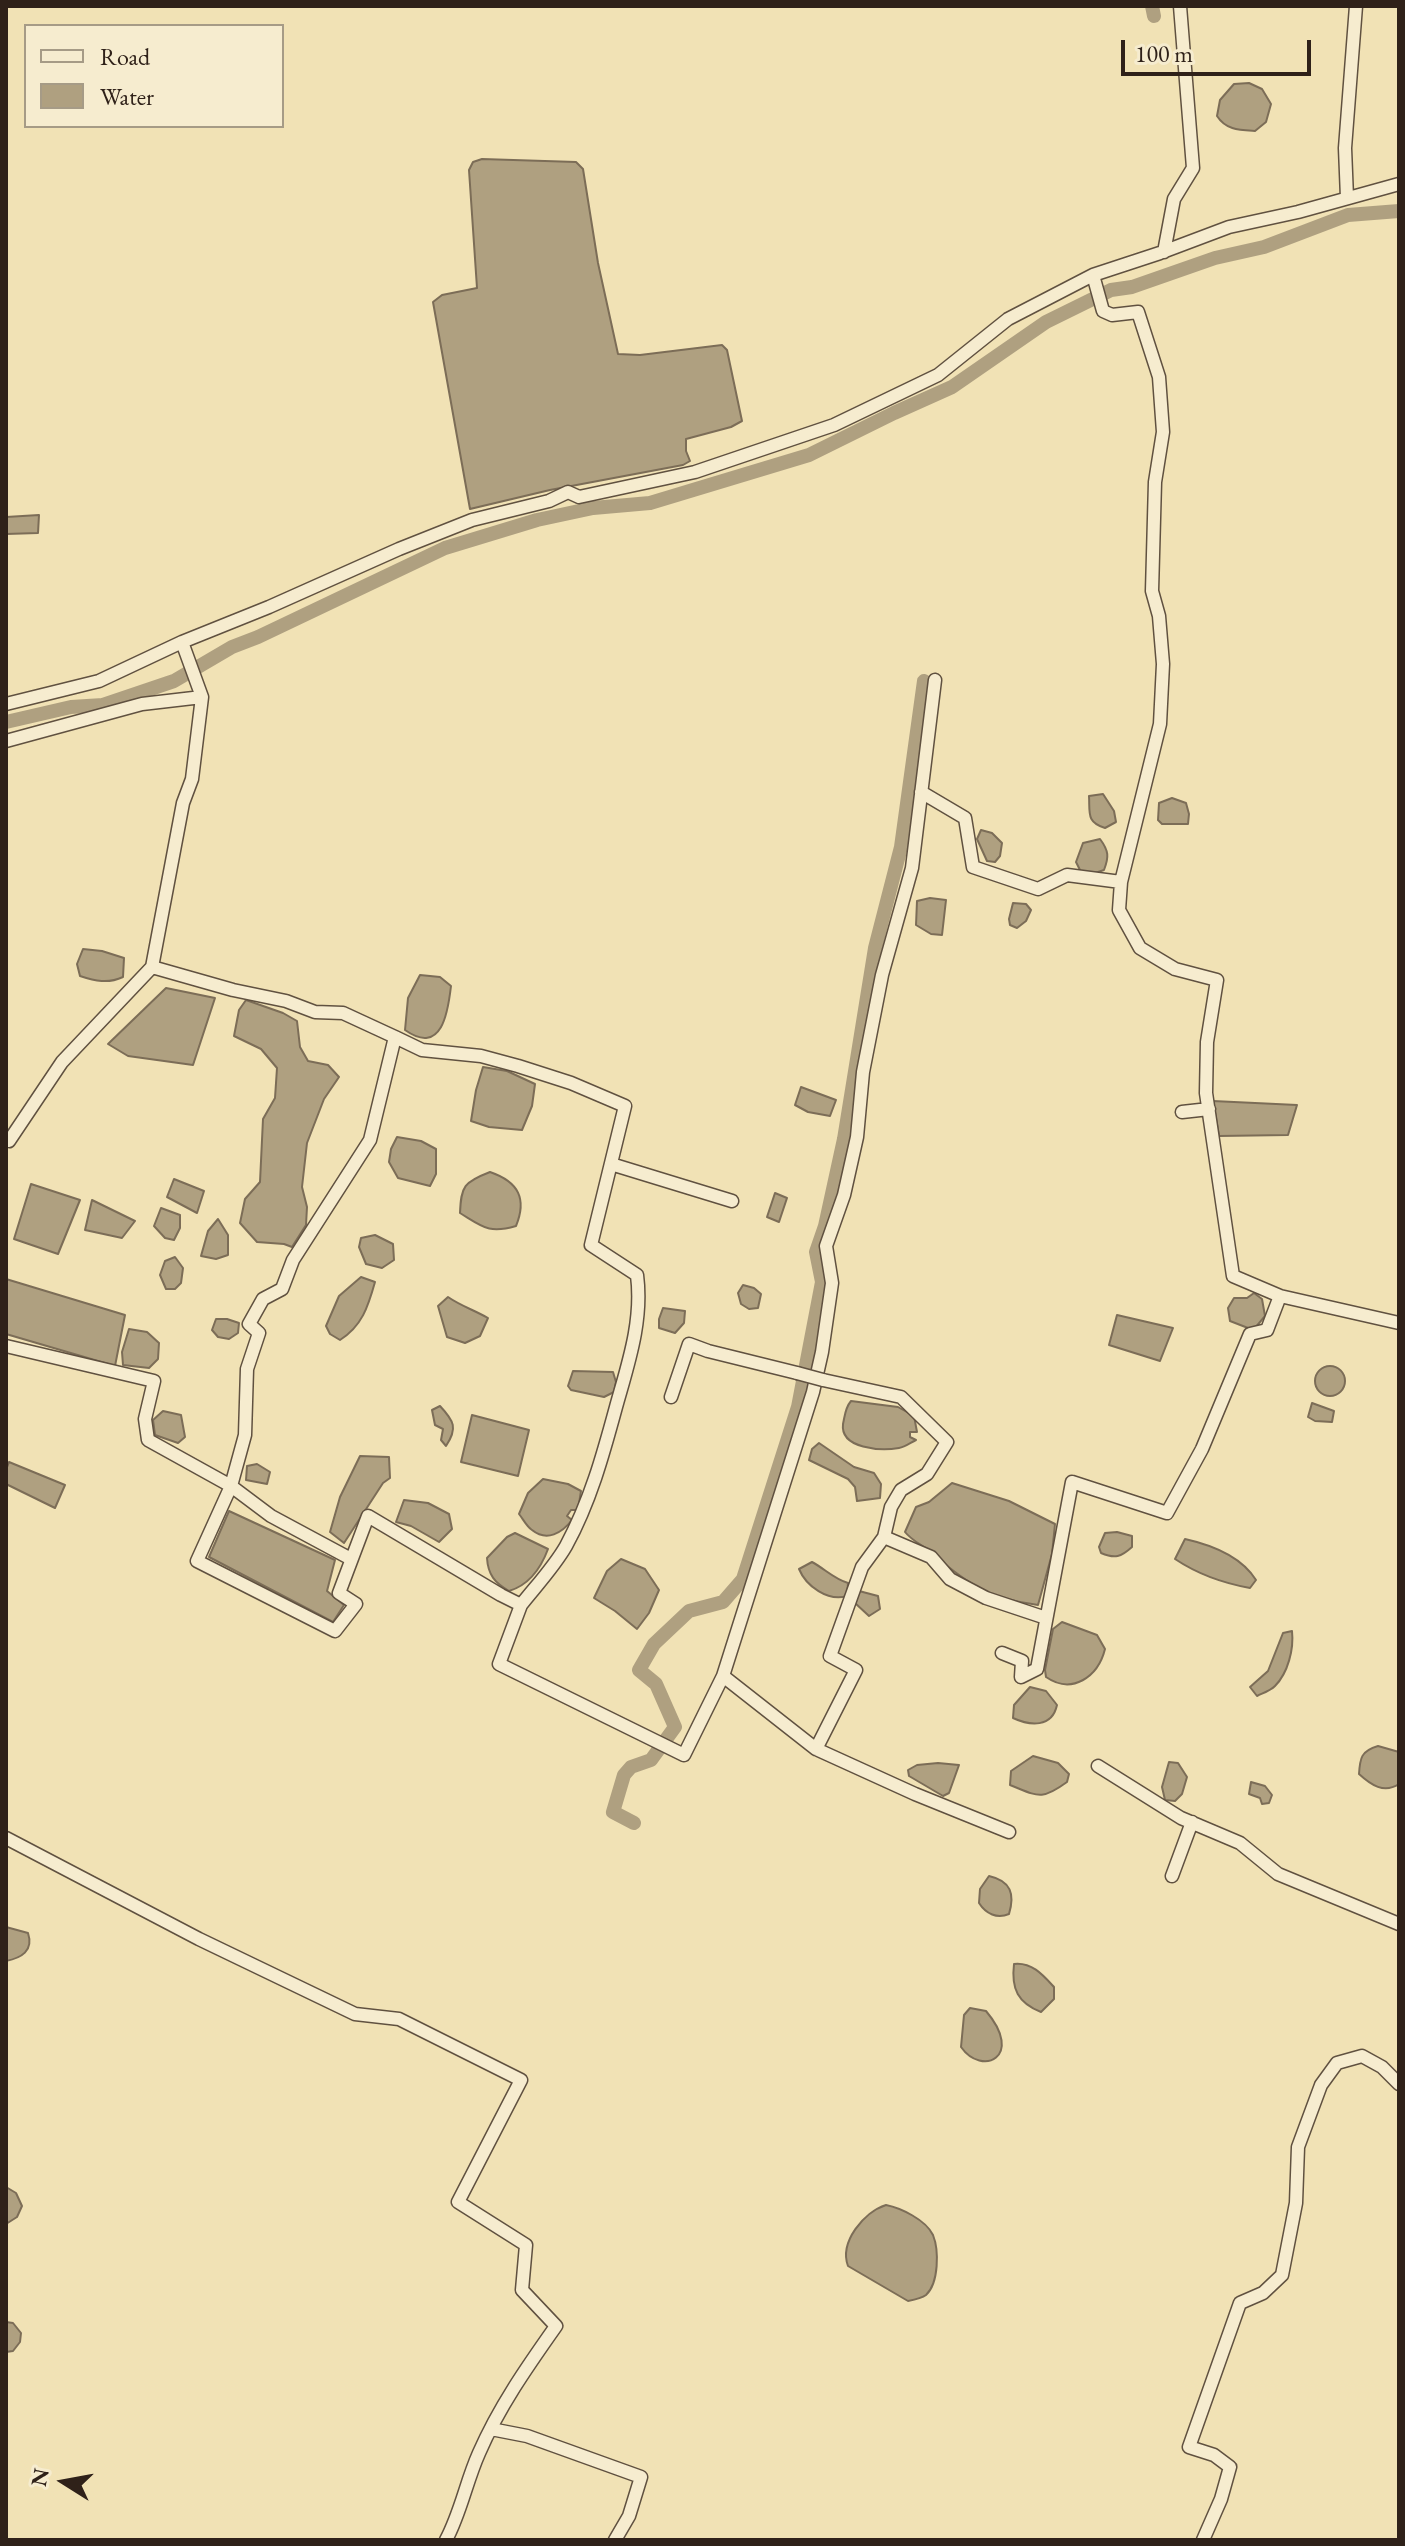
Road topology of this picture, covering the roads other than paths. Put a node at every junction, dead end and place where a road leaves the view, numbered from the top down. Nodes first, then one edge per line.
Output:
1 (1180, 6) edge
2 (1356, 6) edge
3 (1399, 184) edge
4 (1347, 198) junction
5 (1164, 252) junction
6 (1094, 278) junction
7 (182, 642) junction
8 (935, 680) dead end
9 (202, 697) junction
10 (6, 704) edge
11 (6, 741) edge
12 (921, 792) junction
13 (1121, 882) junction
14 (152, 967) junction
15 (395, 1037) junction
16 (1209, 1109) junction
17 (1182, 1112) dead end
18 (6, 1140) edge
19 (611, 1164) junction
20 (732, 1201) dead end
21 (1280, 1296) junction
22 (1399, 1323) edge
23 (6, 1346) edge
24 (671, 1397) dead end
25 (231, 1486) junction
26 (884, 1537) junction
27 (351, 1559) junction
28 (521, 1605) junction
29 (1046, 1618) junction
30 (1002, 1653) dead end
31 (723, 1676) junction
32 (816, 1749) junction
33 (1098, 1766) dead end
34 (1192, 1822) junction
35 (1009, 1832) dead end
36 (6, 1838) edge
37 (1172, 1876) dead end
38 (1399, 1924) edge
39 (1399, 2084) edge
40 (491, 2429) junction
41 (446, 2540) edge
42 (615, 2540) edge
43 (1203, 2540) edge

1 - 5 street
2 - 4 street
3 - 4 street
4 - 5 street
5 - 6 street
6 - 7 street
6 - 13 street
7 - 9 street
7 - 10 street
8 - 12 street
9 - 11 street
9 - 14 street
12 - 13 street
12 - 31 street
13 - 16 street
14 - 15 street
14 - 18 street
15 - 19 street
15 - 25 street
16 - 17 street
16 - 21 street
19 - 20 street
19 - 28 street
21 - 22 street
21 - 29 street
23 - 25 street
24 - 26 street, bridge
25 - 27 street
25 - 27 street
26 - 29 street
26 - 32 street
27 - 28 street
28 - 31 street
29 - 30 street
31 - 32 street
32 - 35 street
33 - 34 street
34 - 37 street
34 - 38 street
36 - 40 street
39 - 43 street
40 - 41 street
40 - 42 street

